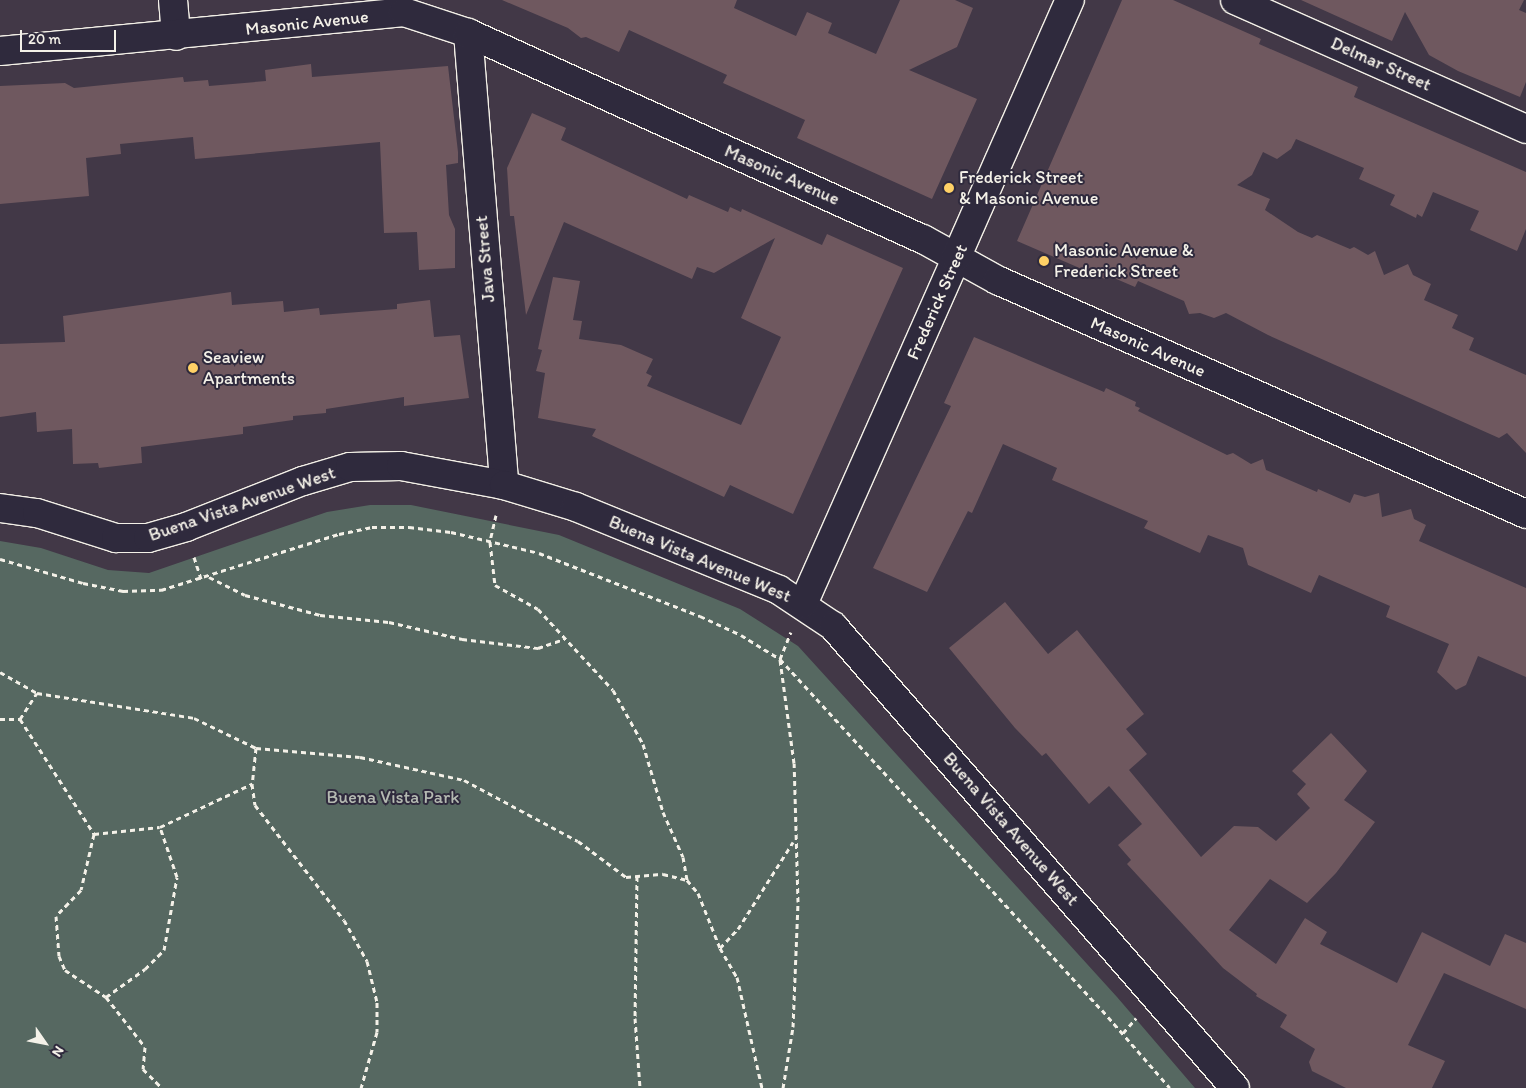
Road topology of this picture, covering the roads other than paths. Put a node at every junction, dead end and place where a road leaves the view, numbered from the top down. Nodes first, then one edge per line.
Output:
1 (173, 0) edge
2 (1070, 0) edge
3 (1235, 0) edge
4 (468, 33) junction
5 (176, 36) junction
6 (0, 51) edge
7 (1526, 129) edge
8 (956, 258) junction
9 (504, 485) junction
10 (0, 508) edge
11 (1526, 514) edge
12 (803, 604) junction
13 (1235, 1088) edge

1 - 5 street
2 - 8 street, Frederick Street
3 - 7 street, Delmar Street
4 - 5 street, Masonic Avenue
4 - 8 street, Masonic Avenue
4 - 9 street, Java Street
5 - 6 street, Masonic Avenue
8 - 11 street, Masonic Avenue
8 - 12 street, Frederick Street
9 - 10 street, Buena Vista Avenue West
9 - 12 street, Buena Vista Avenue West
12 - 13 street, Buena Vista Avenue West

